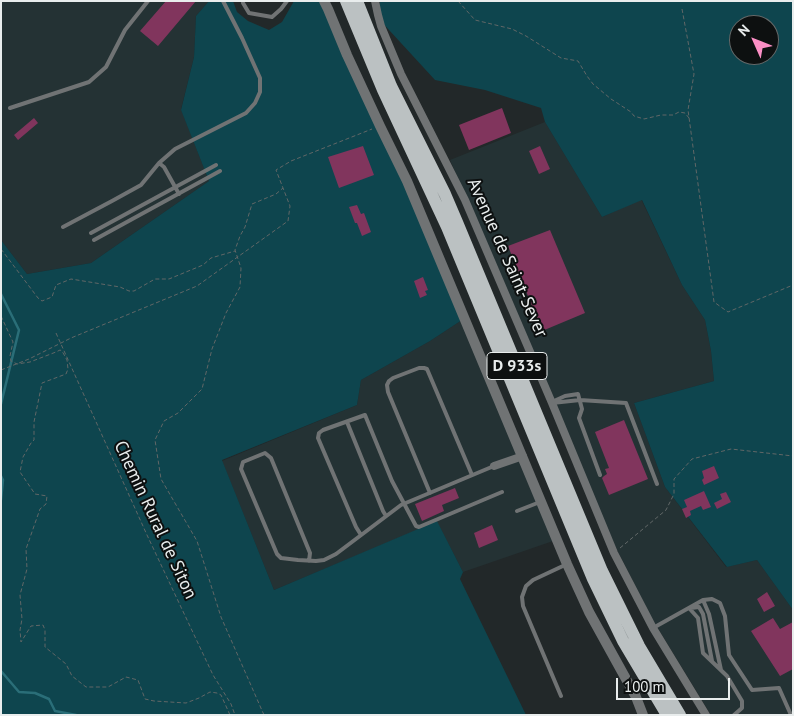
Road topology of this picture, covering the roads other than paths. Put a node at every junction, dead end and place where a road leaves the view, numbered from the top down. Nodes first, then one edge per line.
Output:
1 (148, 1) edge
2 (223, 1) edge
3 (287, 1) edge
4 (324, 1) edge
5 (346, 1) edge
6 (357, 1) edge
7 (375, 1) edge
8 (243, 3) dead end
9 (10, 108) dead end
10 (159, 163) junction
11 (216, 165) dead end
12 (220, 171) dead end
13 (175, 187) junction
14 (179, 194) junction
15 (63, 226) dead end
16 (90, 233) dead end
17 (94, 240) dead end
18 (580, 400) junction
19 (552, 402) junction
20 (347, 422) junction
21 (523, 456) junction
22 (494, 466) joint
23 (472, 475) junction
24 (600, 475) dead end
25 (657, 484) dead end
26 (502, 492) dead end
27 (430, 493) junction
28 (542, 501) junction
29 (405, 504) junction
30 (517, 511) dead end
31 (386, 516) junction
32 (362, 535) junction
33 (309, 561) junction
34 (567, 564) junction
35 (703, 600) junction
36 (689, 608) junction
37 (653, 628) junction
38 (712, 662) junction
39 (721, 670) junction
40 (561, 696) dead end
41 (793, 703) edge
42 (788, 706) junction
43 (643, 715) edge
44 (667, 715) edge
45 (680, 715) edge
46 (706, 715) edge
47 (734, 715) edge
48 (792, 715) edge

1 - 9 lane
2 - 10 lane
3 - 8 lane
4 - 21 street
5 - 44 main road, D 933s
6 - 45 main road, D 933s
7 - 19 street, Avenue de Saint-Sever
10 - 13 lane
10 - 15 lane
11 - 13 lane
12 - 14 lane
13 - 14 lane
13 - 16 lane
14 - 17 lane
18 - 19 lane
18 - 24 lane
18 - 25 lane
19 - 37 street, Avenue de Saint-Sever
20 - 29 lane
20 - 31 lane
20 - 32 lane
21 - 22 street
21 - 28 street
22 - 23 lane
23 - 27 lane
23 - 27 lane
26 - 29 lane
27 - 29 lane
28 - 30 lane
28 - 34 street
29 - 31 lane
31 - 32 lane
32 - 33 lane
33 - 33 lane
34 - 40 lane
34 - 43 street
35 - 36 lane
35 - 39 lane
35 - 42 lane
36 - 37 lane
36 - 38 lane
36 - 38 lane
37 - 46 street, Avenue de Saint-Sever
38 - 39 lane
39 - 47 lane
41 - 42 lane
42 - 48 lane

